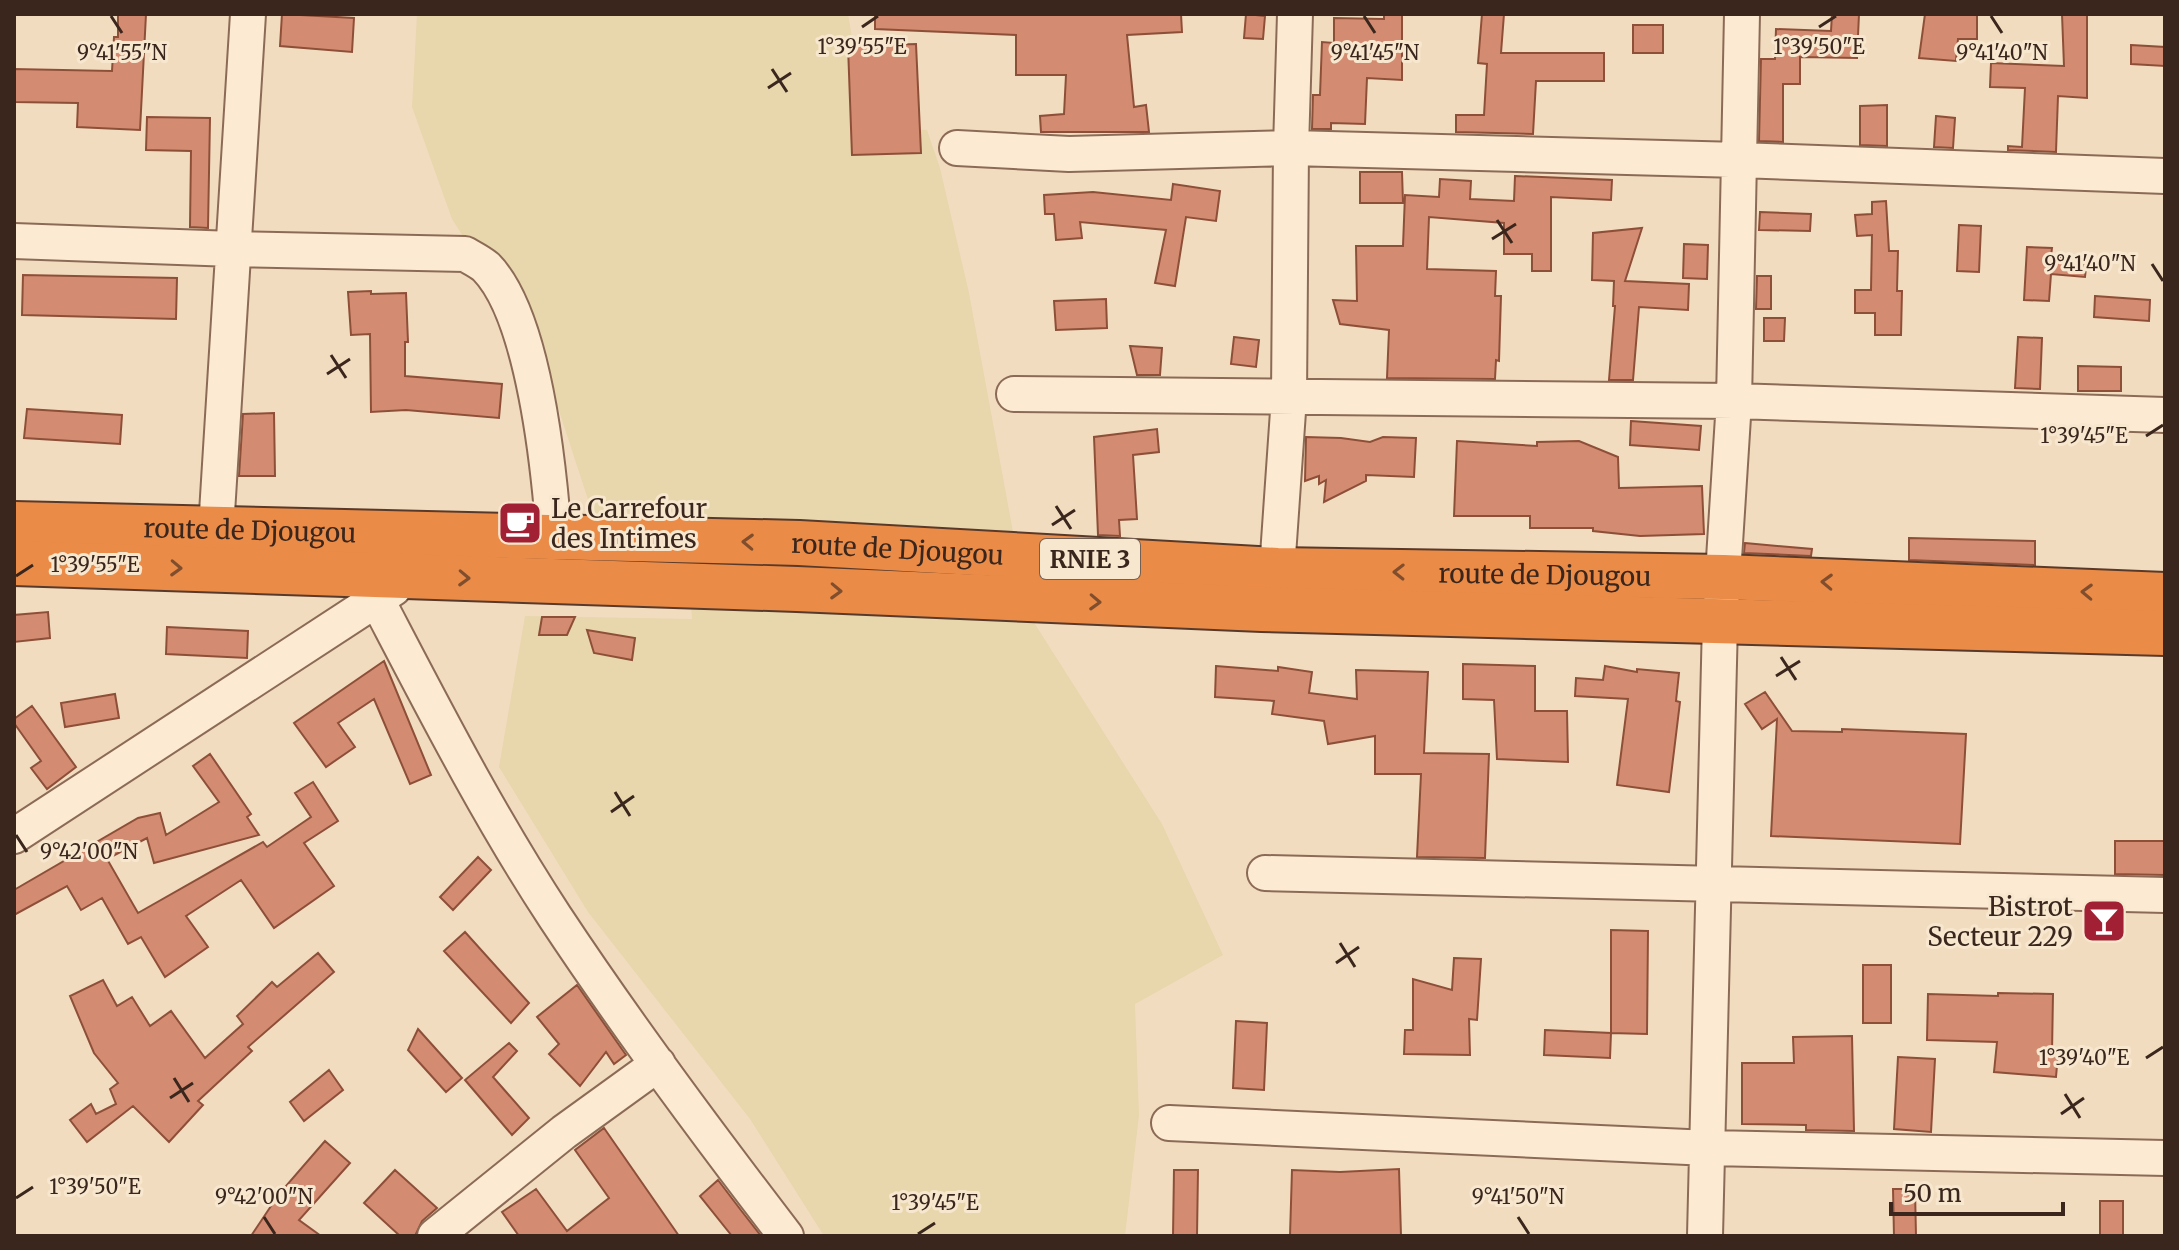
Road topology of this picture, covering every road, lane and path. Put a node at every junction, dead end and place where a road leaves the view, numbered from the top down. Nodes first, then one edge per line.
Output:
1 (248, 14) edge
2 (1295, 14) edge
3 (1742, 14) edge
4 (957, 148) dead end
5 (1291, 148) junction
6 (1739, 160) junction
7 (2165, 176) edge
8 (14, 241) edge
9 (233, 249) junction
10 (1014, 394) dead end
11 (1289, 397) junction
12 (1734, 401) junction
13 (2165, 415) edge
14 (14, 524) edge
15 (216, 529) junction
16 (554, 536) junction
17 (66, 544) junction
18 (14, 563) edge
19 (1277, 570) junction
20 (1723, 577) junction
21 (393, 588) junction
22 (2165, 595) edge
23 (1720, 622) junction
24 (2165, 633) edge
25 (14, 836) edge
26 (1265, 873) dead end
27 (1714, 886) junction
28 (2165, 895) edge
29 (658, 1064) junction
30 (1169, 1123) dead end
31 (1709, 1148) junction
32 (2165, 1158) edge
33 (435, 1236) edge
34 (786, 1236) edge
35 (1705, 1236) edge

1 - 9 street
2 - 5 street
3 - 6 street
4 - 5 street
5 - 6 street
5 - 11 street
6 - 7 street
6 - 12 street
8 - 9 street
9 - 15 street
9 - 16 street
10 - 11 street
11 - 12 street
11 - 19 street
12 - 13 street
12 - 20 street
14 - 17 highway, route de Djougou / RNIE 3
15 - 16 highway, route de Djougou / RNIE 3
15 - 17 highway, route de Djougou / RNIE 3
19 -> 16 highway, route de Djougou / RNIE 3
17 - 18 highway, route de Djougou / RNIE 3
17 -> 21 highway, route de Djougou / RNIE 3
20 -> 19 highway, route de Djougou / RNIE 3
22 -> 20 highway, route de Djougou / RNIE 3
20 - 23 street
21 -> 23 highway, route de Djougou / RNIE 3
21 - 25 street
21 - 29 street
23 - 24 highway, route de Djougou / RNIE 3
23 - 27 street
26 - 27 street
27 - 28 street
27 - 31 street
29 - 33 street
29 - 34 street
30 - 31 street
31 - 32 street
31 - 35 street

